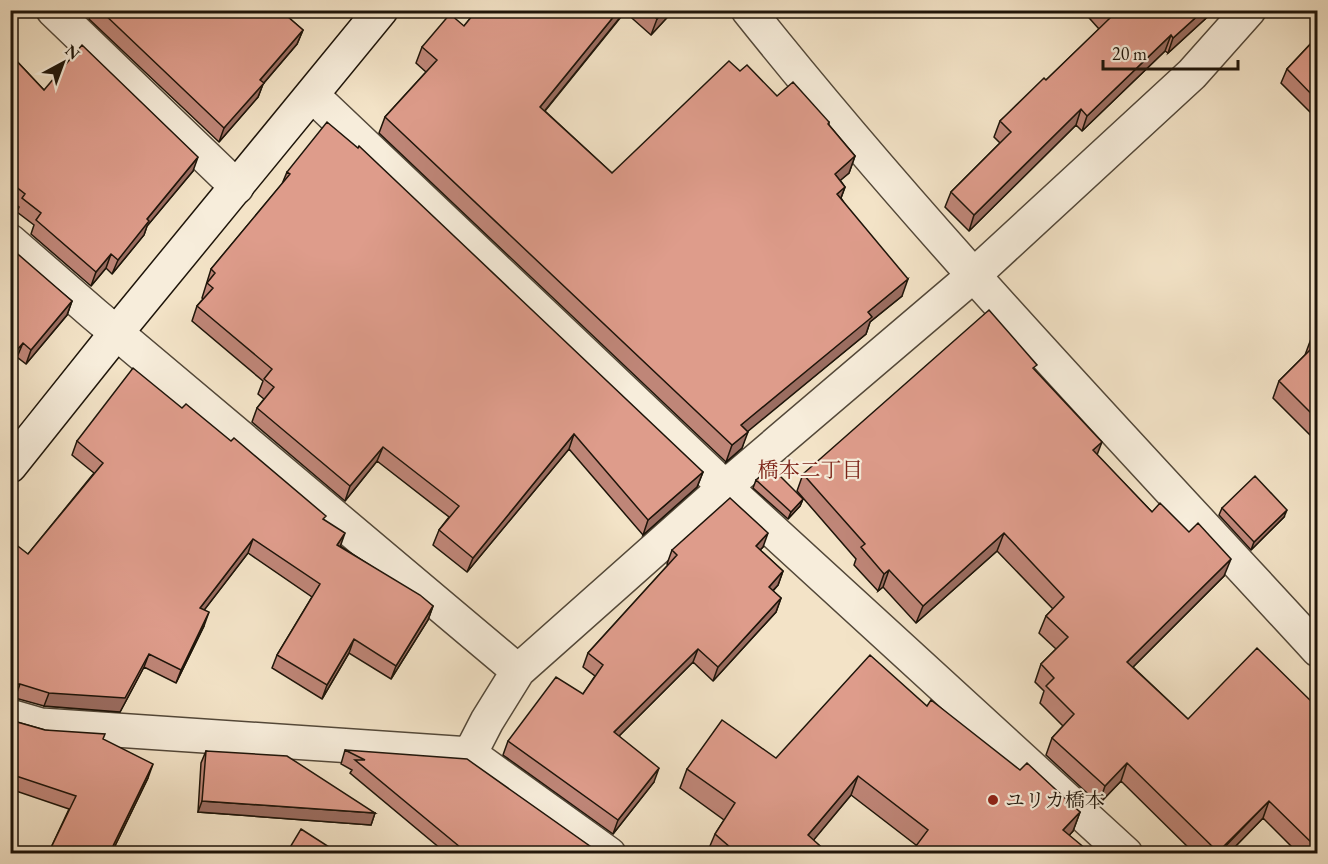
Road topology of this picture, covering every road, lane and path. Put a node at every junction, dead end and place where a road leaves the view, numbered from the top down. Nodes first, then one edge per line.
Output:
1 (53, 10) edge
2 (381, 10) edge
3 (748, 10) edge
4 (1249, 10) edge
5 (312, 95) junction
6 (237, 187) junction
7 (10, 241) edge
8 (974, 275) junction
9 (117, 332) junction
10 (10, 466) edge
11 (725, 487) junction
12 (1317, 650) edge
13 (518, 671) junction
14 (10, 716) edge
15 (470, 754) junction
16 (609, 854) edge
17 (1126, 854) edge

1 - 6 street
2 - 5 street
3 - 8 street
4 - 8 street
5 - 6 street
5 - 11 street
6 - 9 street
7 - 9 street
8 - 11 street
8 - 12 street
9 - 10 street
9 - 13 street
11 - 13 street
11 - 17 street
13 - 15 street
14 - 15 street
15 - 16 street

